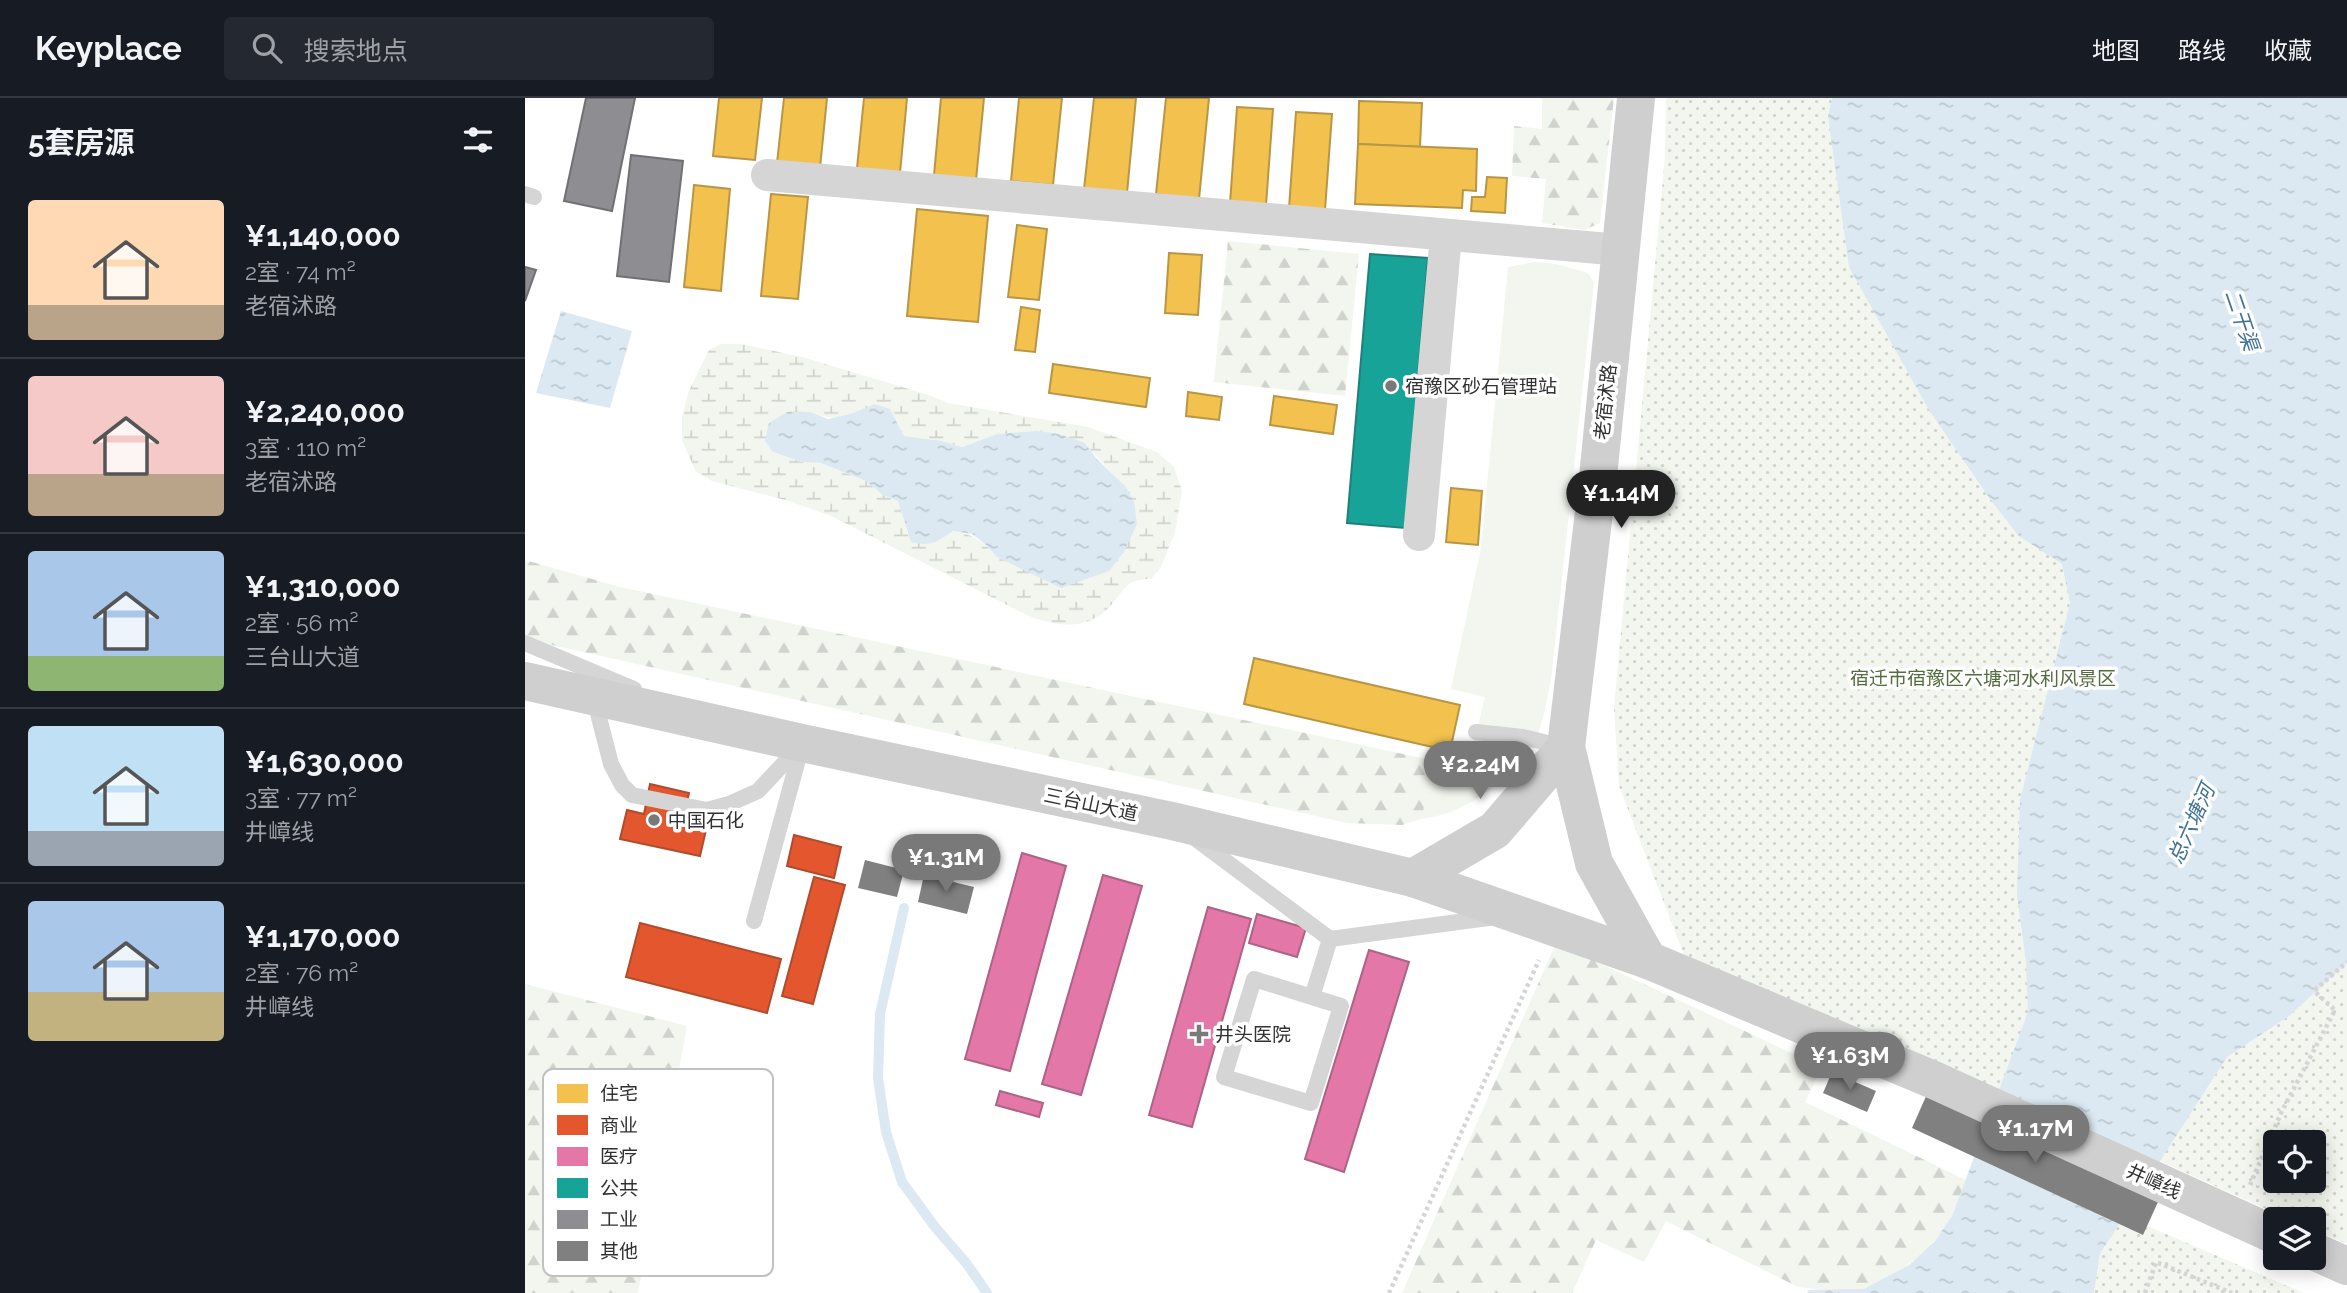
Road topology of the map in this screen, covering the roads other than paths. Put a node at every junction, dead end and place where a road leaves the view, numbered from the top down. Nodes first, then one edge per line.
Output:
1 (1636, 98) edge
2 (767, 175) dead end
3 (1446, 235) junction
4 (1621, 250) junction
5 (1419, 535) dead end
6 (525, 643) edge
7 (525, 681) edge
8 (593, 696) junction
9 (717, 723) junction
10 (1476, 732) dead end
11 (803, 743) junction
12 (1566, 747) junction
13 (1172, 821) junction
14 (1413, 878) junction
15 (1517, 914) junction
16 (754, 921) dead end
17 (1330, 939) junction
18 (1649, 960) junction
19 (1312, 997) junction
20 (2263, 1230) edge
21 (2326, 1257) edge
22 (2347, 1266) edge

1 - 4 main road, 老宿沭路
2 - 3 street
3 - 4 street
3 - 5 street
4 - 12 main road, 老宿沭路
6 - 9 lane
7 - 8 main road, 三台山大道
8 - 9 main road, 三台山大道
8 - 11 lane
9 - 11 main road, 三台山大道
10 - 12 lane
11 - 13 main road, 三台山大道
11 - 16 lane
12 - 14 main road
12 - 18 main road, 老宿沭路
13 - 14 main road, 三台山大道
13 - 17 lane
14 - 15 main road, 三台山大道
15 - 17 lane
15 - 18 main road, 三台山大道
17 - 19 lane
18 - 20 main road, 井嶂线
19 - 19 lane
21 - 22 main road

